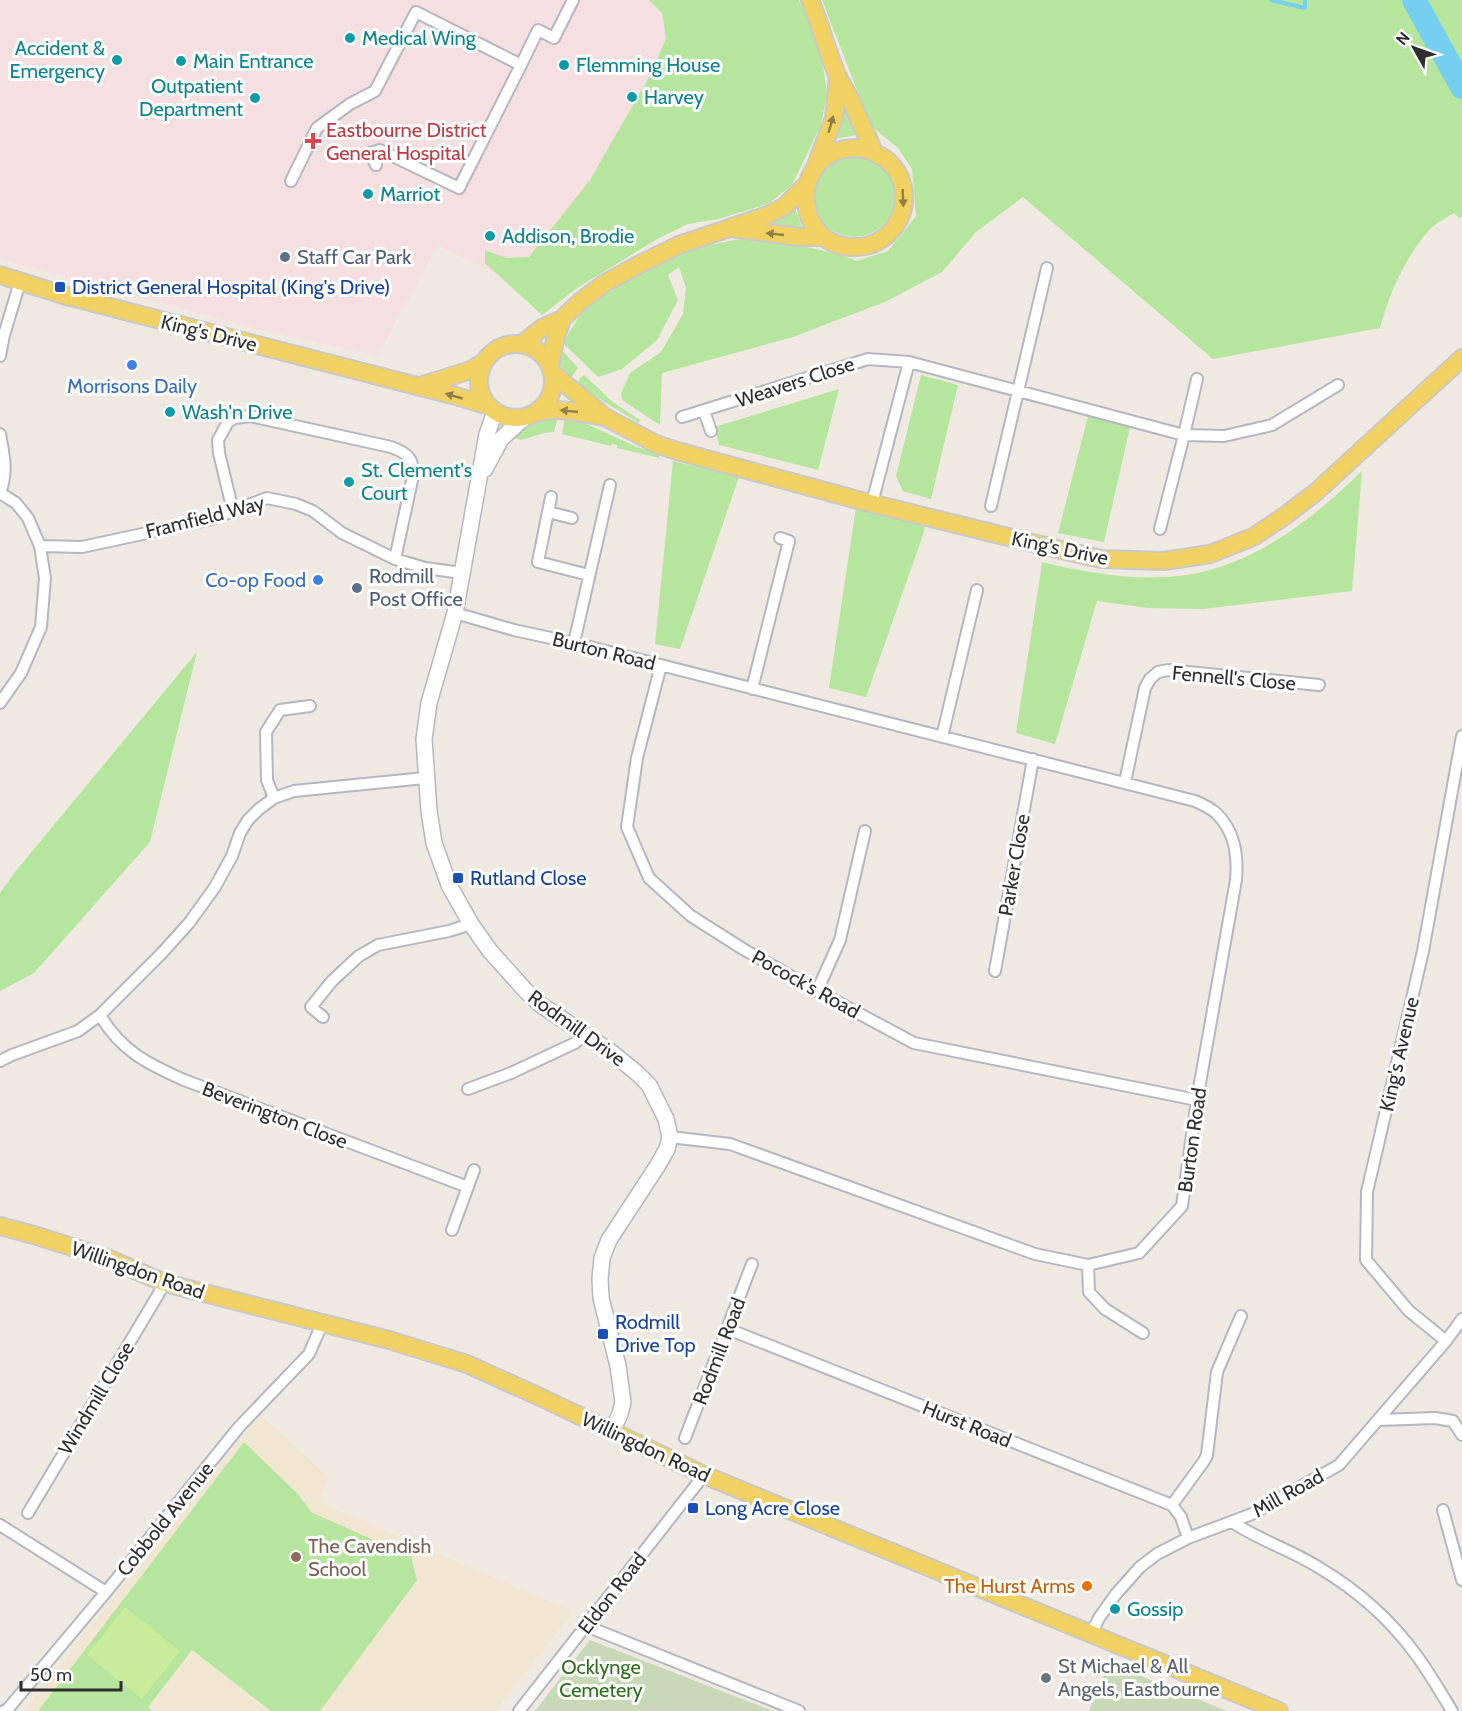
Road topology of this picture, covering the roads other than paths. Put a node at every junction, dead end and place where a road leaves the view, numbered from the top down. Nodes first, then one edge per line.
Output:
1 (573, 0) edge
2 (810, 0) edge
3 (521, 65) junction
4 (838, 76) junction
5 (874, 152) junction
6 (376, 165) dead end
7 (811, 177) junction
8 (291, 181) dead end
9 (728, 228) junction
10 (823, 237) junction
11 (1047, 268) dead end
12 (0, 275) edge
13 (20, 282) junction
14 (562, 320) junction
15 (522, 344) junction
16 (0, 356) edge
17 (1462, 358) edge
18 (484, 362) junction
19 (909, 362) junction
20 (551, 370) junction
21 (1197, 379) dead end
22 (1338, 385) dead end
23 (419, 386) junction
24 (1017, 391) junction
25 (492, 409) junction
26 (704, 411) junction
27 (529, 416) junction
28 (605, 417) junction
29 (682, 417) dead end
30 (711, 431) dead end
31 (0, 434) edge
32 (1184, 435) junction
33 (479, 479) junction
34 (610, 485) dead end
35 (0, 493) edge
36 (551, 497) dead end
37 (872, 503) junction
38 (991, 506) dead end
39 (233, 511) junction
40 (548, 512) junction
41 (573, 518) dead end
42 (1160, 529) dead end
43 (780, 538) dead end
44 (40, 546) junction
45 (395, 559) junction
46 (462, 573) junction
47 (589, 575) junction
48 (977, 590) dead end
49 (455, 613) junction
50 (574, 643) junction
51 (661, 665) junction
52 (1319, 685) dead end
53 (752, 689) junction
54 (0, 703) edge
55 (310, 706) dead end
56 (1462, 736) edge
57 (942, 737) junction
58 (1033, 759) junction
59 (425, 778) junction
60 (1125, 782) junction
61 (274, 798) junction
62 (865, 831) dead end
63 (471, 924) junction
64 (995, 971) dead end
65 (817, 991) junction
66 (100, 1016) junction
67 (323, 1017) dead end
68 (584, 1034) junction
69 (0, 1061) edge
70 (468, 1089) dead end
71 (1197, 1100) junction
72 (670, 1137) junction
73 (474, 1170) dead end
74 (468, 1187) junction
75 (0, 1226) edge
76 (452, 1230) dead end
77 (752, 1264) dead end
78 (1088, 1265) junction
79 (165, 1283) junction
80 (1241, 1316) dead end
81 (1462, 1319) edge
82 (322, 1324) junction
83 (728, 1329) junction
84 (1143, 1333) dead end
85 (1446, 1341) junction
86 (1378, 1419) junction
87 (612, 1431) junction
88 (1462, 1435) edge
89 (685, 1438) dead end
90 (704, 1475) junction
91 (1173, 1505) junction
92 (1443, 1510) dead end
93 (28, 1514) dead end
94 (1232, 1522) junction
95 (0, 1525) edge
96 (1188, 1538) junction
97 (1462, 1580) edge
98 (106, 1592) junction
99 (586, 1626) junction
100 (1091, 1634) junction
101 (4, 1711) edge
102 (519, 1711) edge
103 (799, 1711) edge
104 (1279, 1711) edge
105 (1452, 1711) edge

1 - 3 street
2 - 4 main road
3 - 6 street
3 - 8 street
4 - 5 main road
7 -> 4 main road
5 - 7 main road
5 -> 10 main road
7 - 9 main road
7 - 10 main road
10 -> 9 main road
9 - 14 main road
11 - 24 street
12 - 13 main road, King's Drive
13 - 16 street
13 - 23 main road, King's Drive
14 - 15 main road
14 - 20 main road
15 - 18 main road
15 - 20 main road
17 - 37 main road, King's Drive
18 - 23 main road
18 - 25 main road
19 - 24 street, Weavers Close
19 - 26 street, Weavers Close
19 - 37 street
20 - 27 main road
20 - 28 main road, King's Drive
21 - 32 street
22 - 32 street, Weavers Close
25 -> 23 main road, King's Drive
24 - 32 street, Weavers Close
24 - 38 street
25 - 27 main road
25 - 33 street, Rodmill Drive
26 - 29 street, Weavers Close
26 - 30 street
28 -> 27 main road, King's Drive
27 - 33 street, Rodmill Drive
28 - 37 main road, King's Drive
31 - 35 street
32 - 42 street
33 - 46 street, Rodmill Drive
34 - 47 street
35 - 44 street
36 - 40 street
39 - 44 street, Framfield Way
39 - 45 street, Framfield Way
39 - 45 street
40 - 41 street
40 - 47 street
43 - 53 street
44 - 54 street
45 - 46 street, Framfield Way
46 - 49 street, Rodmill Drive
47 - 50 street
48 - 57 street
49 - 50 street, Burton Road
49 - 59 street, Rodmill Drive
50 - 51 street, Burton Road
51 - 53 street, Burton Road
51 - 65 street, Pocock's Road
52 - 60 street, Fennell's Close
53 - 57 street, Burton Road
55 - 61 street
56 - 85 street, King's Avenue
57 - 58 street, Burton Road
58 - 60 street, Burton Road
58 - 64 street, Parker Close
59 - 61 street
59 - 63 street, Rodmill Drive
60 - 71 street, Burton Road
61 - 66 street
62 - 65 street
63 - 67 street
63 - 68 street, Rodmill Drive
65 - 71 street, Pocock's Road
66 - 69 street
66 - 74 street, Beverington Close
68 - 70 street
68 - 72 street, Rodmill Drive
71 - 78 street, Burton Road
72 - 78 street, Burton Road
72 - 87 street
73 - 74 street
74 - 76 street
75 - 79 main road, Willingdon Road
77 - 83 street, Rodmill Road
78 - 84 street
79 - 82 main road, Willingdon Road
79 - 93 street, Windmill Close
80 - 91 street
81 - 85 street, Mill Road
82 - 87 main road, Willingdon Road
82 - 98 street, Cobbold Avenue
83 - 89 street, Rodmill Road
83 - 91 street, Hurst Road
85 - 86 street, Mill Road
86 - 88 street
86 - 94 street, Mill Road
87 - 90 main road, Willingdon Road
90 - 99 street, Eldon Road
90 - 100 main road, Willingdon Road
91 - 96 street
92 - 97 street
94 - 96 street, Mill Road
94 - 105 street
95 - 98 street
96 - 100 street, Mill Road
98 - 101 street, Cobbold Avenue
99 - 102 street, Eldon Road
99 - 103 street
100 - 104 main road, Willingdon Road

